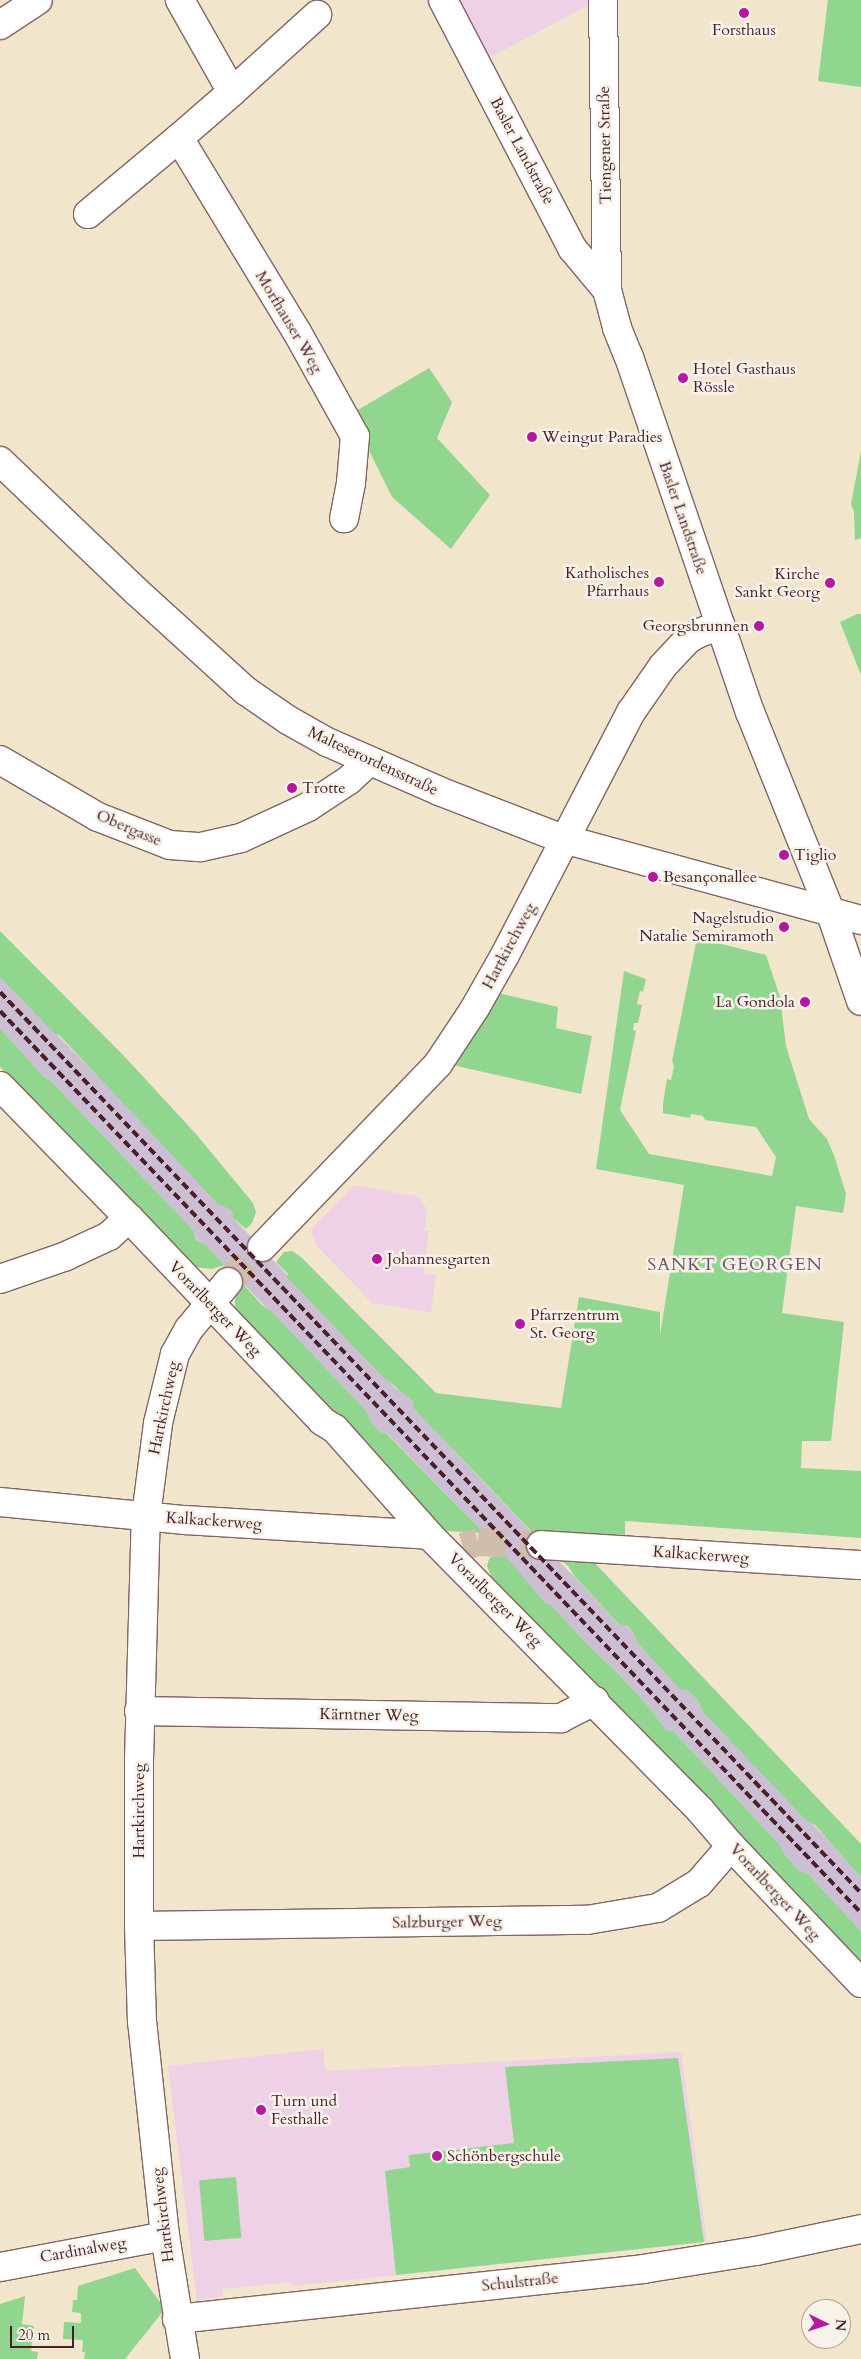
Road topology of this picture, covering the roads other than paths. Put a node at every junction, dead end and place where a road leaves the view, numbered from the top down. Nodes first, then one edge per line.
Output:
1 (38, 0) edge
2 (180, 0) edge
3 (443, 0) edge
4 (603, 0) edge
5 (317, 15) dead end
6 (0, 25) edge
7 (232, 92) junction
8 (179, 138) junction
9 (88, 214) dead end
10 (607, 290) junction
11 (0, 461) edge
12 (344, 518) dead end
13 (721, 625) junction
14 (0, 760) edge
15 (368, 762) junction
16 (563, 839) junction
17 (830, 911) junction
18 (861, 920) edge
19 (861, 1001) edge
20 (0, 1086) edge
21 (129, 1218) junction
22 (262, 1246) tunnel mouth
23 (0, 1279) edge
24 (228, 1282) tunnel mouth
25 (209, 1303) junction
26 (0, 1502) edge
27 (146, 1516) junction
28 (429, 1535) junction
29 (541, 1544) tunnel mouth
30 (861, 1565) edge
31 (595, 1701) junction
32 (140, 1712) junction
33 (731, 1846) junction
34 (139, 1926) junction
35 (861, 1983) edge
36 (861, 2229) edge
37 (166, 2236) junction
38 (0, 2267) edge
39 (177, 2319) junction
40 (185, 2359) edge

1 - 6 street
2 - 7 street
3 - 10 street, Basler Landstraße
4 - 10 street, Tiengener Straße
5 - 7 street
7 - 8 street
8 - 9 street
8 - 12 street, Morfhauser Weg
10 - 13 street, Basler Landstraße
11 - 15 street, Malteserordensstraße
13 - 16 street, Hartkirchweg
13 - 17 street, Basler Landstraße
14 - 15 street, Obergasse
15 - 16 street, Malteserordensstraße
16 - 17 street, Malteserordensstraße
16 - 22 street, Hartkirchweg
17 - 18 street
17 - 19 street, Basler Landstraße
20 - 21 street, Vorarlberger Weg
21 - 23 street
21 - 25 street, Vorarlberger Weg
24 - 25 street, Hartkirchweg
25 - 27 street, Hartkirchweg
25 - 28 street, Vorarlberger Weg
26 - 27 street, Kalkackerweg
27 - 28 street, Kalkackerweg
27 - 32 street, Hartkirchweg
28 - 31 street, Vorarlberger Weg
29 - 30 street, Kalkackerweg
31 - 32 street, Kärntner Weg
31 - 33 street, Vorarlberger Weg
32 - 34 street, Hartkirchweg
33 - 34 street, Salzburger Weg
33 - 35 street, Vorarlberger Weg
34 - 37 street, Hartkirchweg
36 - 39 street, Schulstraße
37 - 38 street, Cardinalweg
37 - 39 street, Hartkirchweg
39 - 40 street, Hartkirchweg

